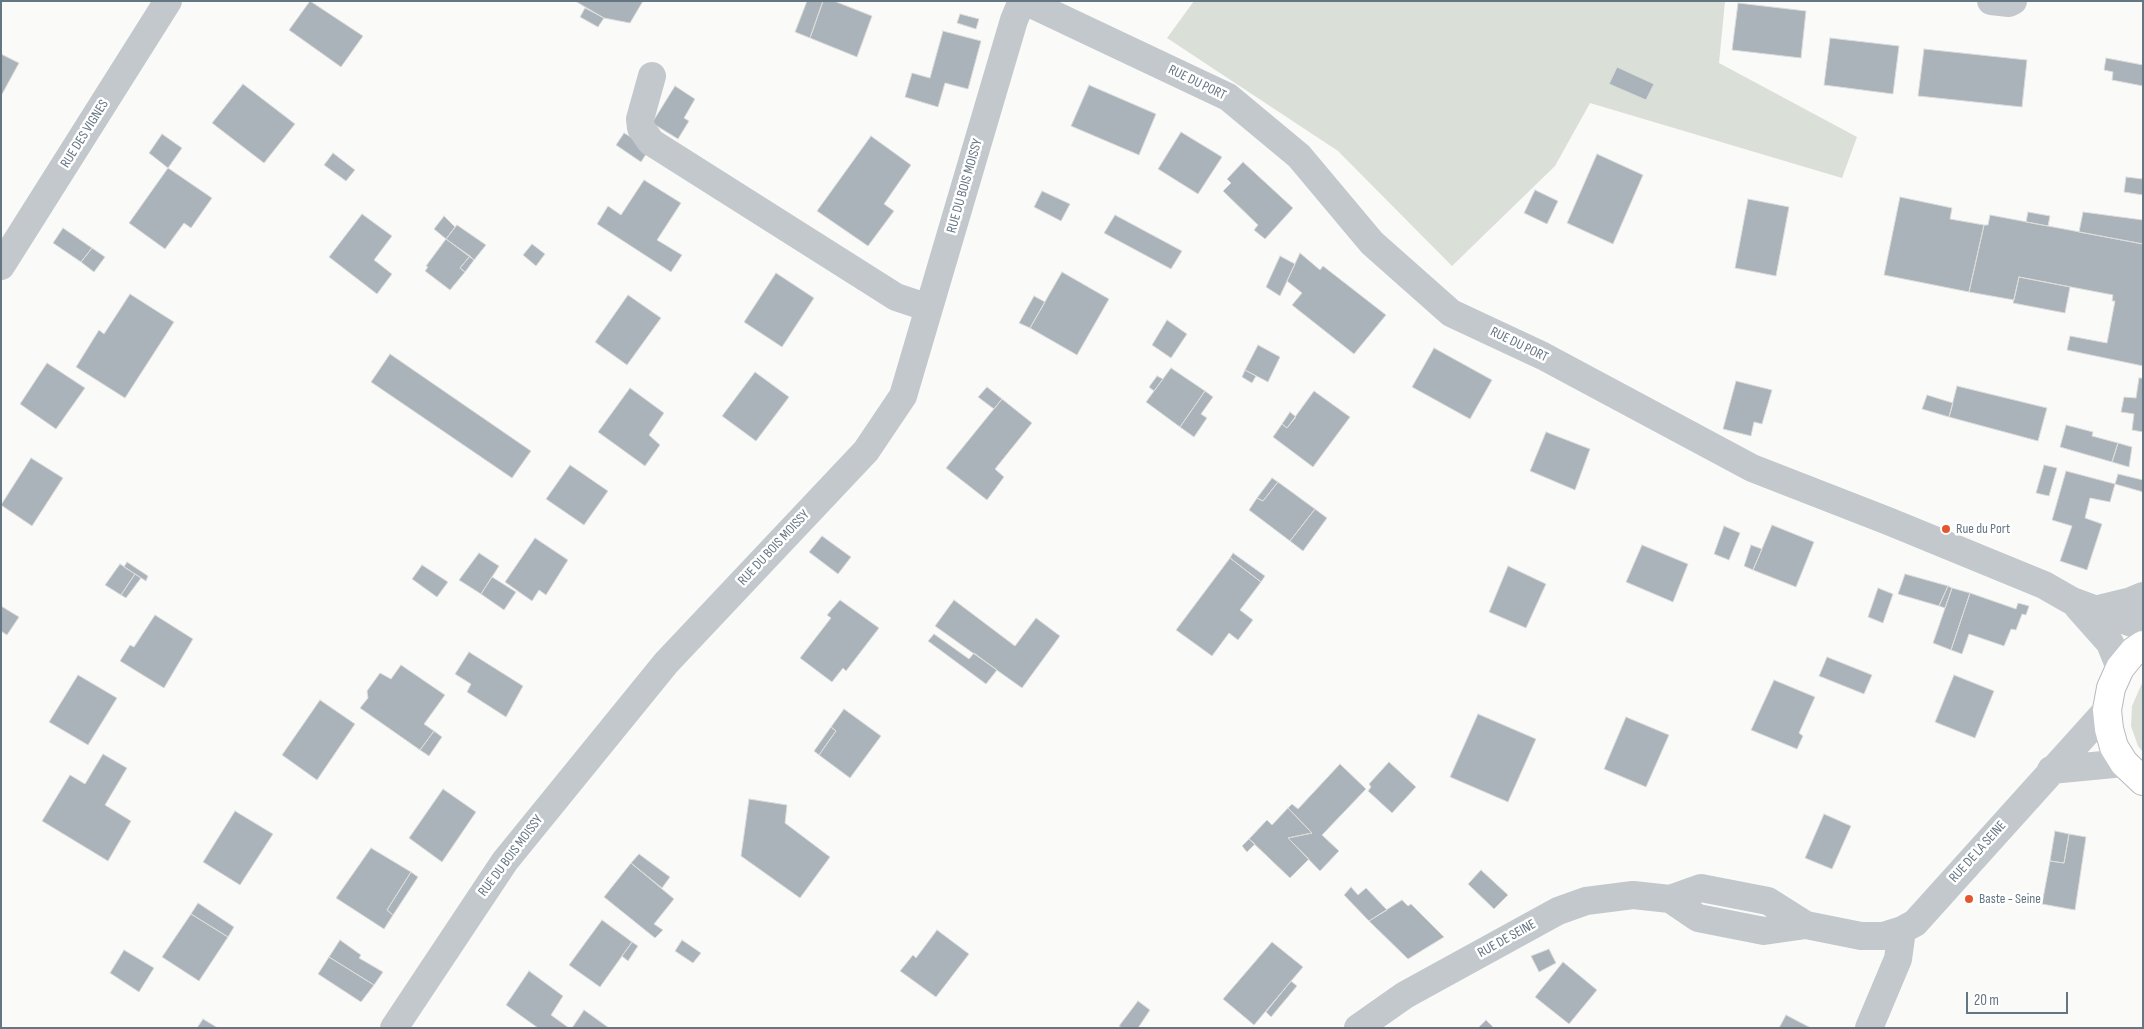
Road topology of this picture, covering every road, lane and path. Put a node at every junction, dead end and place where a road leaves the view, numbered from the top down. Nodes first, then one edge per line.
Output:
1 (168, 1) edge
2 (1024, 1) edge
3 (1992, 1) edge
4 (2013, 1) edge
5 (652, 76) dead end
6 (1, 266) edge
7 (929, 308) junction
8 (2143, 596) edge
9 (2083, 605) junction
10 (2143, 627) edge
11 (2143, 645) edge
12 (2120, 668) junction
13 (2107, 710) junction
14 (2051, 770) junction
15 (2133, 772) edge
16 (1902, 930) junction
17 (394, 1028) edge
18 (1358, 1028) edge
19 (1869, 1028) edge

1 - 6 street, RUE DES VIGNES
2 - 7 street, RUE DU BOIS MOISSY
2 - 9 street, RUE DU PORT
3 - 4 street
5 - 7 street
7 - 17 street, RUE DU BOIS MOISSY
8 - 9 street
9 - 10 street, RUE DU PORT
9 - 12 street, RUE DU PORT
11 - 12 main road
12 - 13 main road
13 - 14 street, RUE DE LA SEINE
13 - 15 main road
14 - 15 street
14 - 16 street, RUE DE LA SEINE
16 - 18 street, RUE DE SEINE
16 - 19 street

